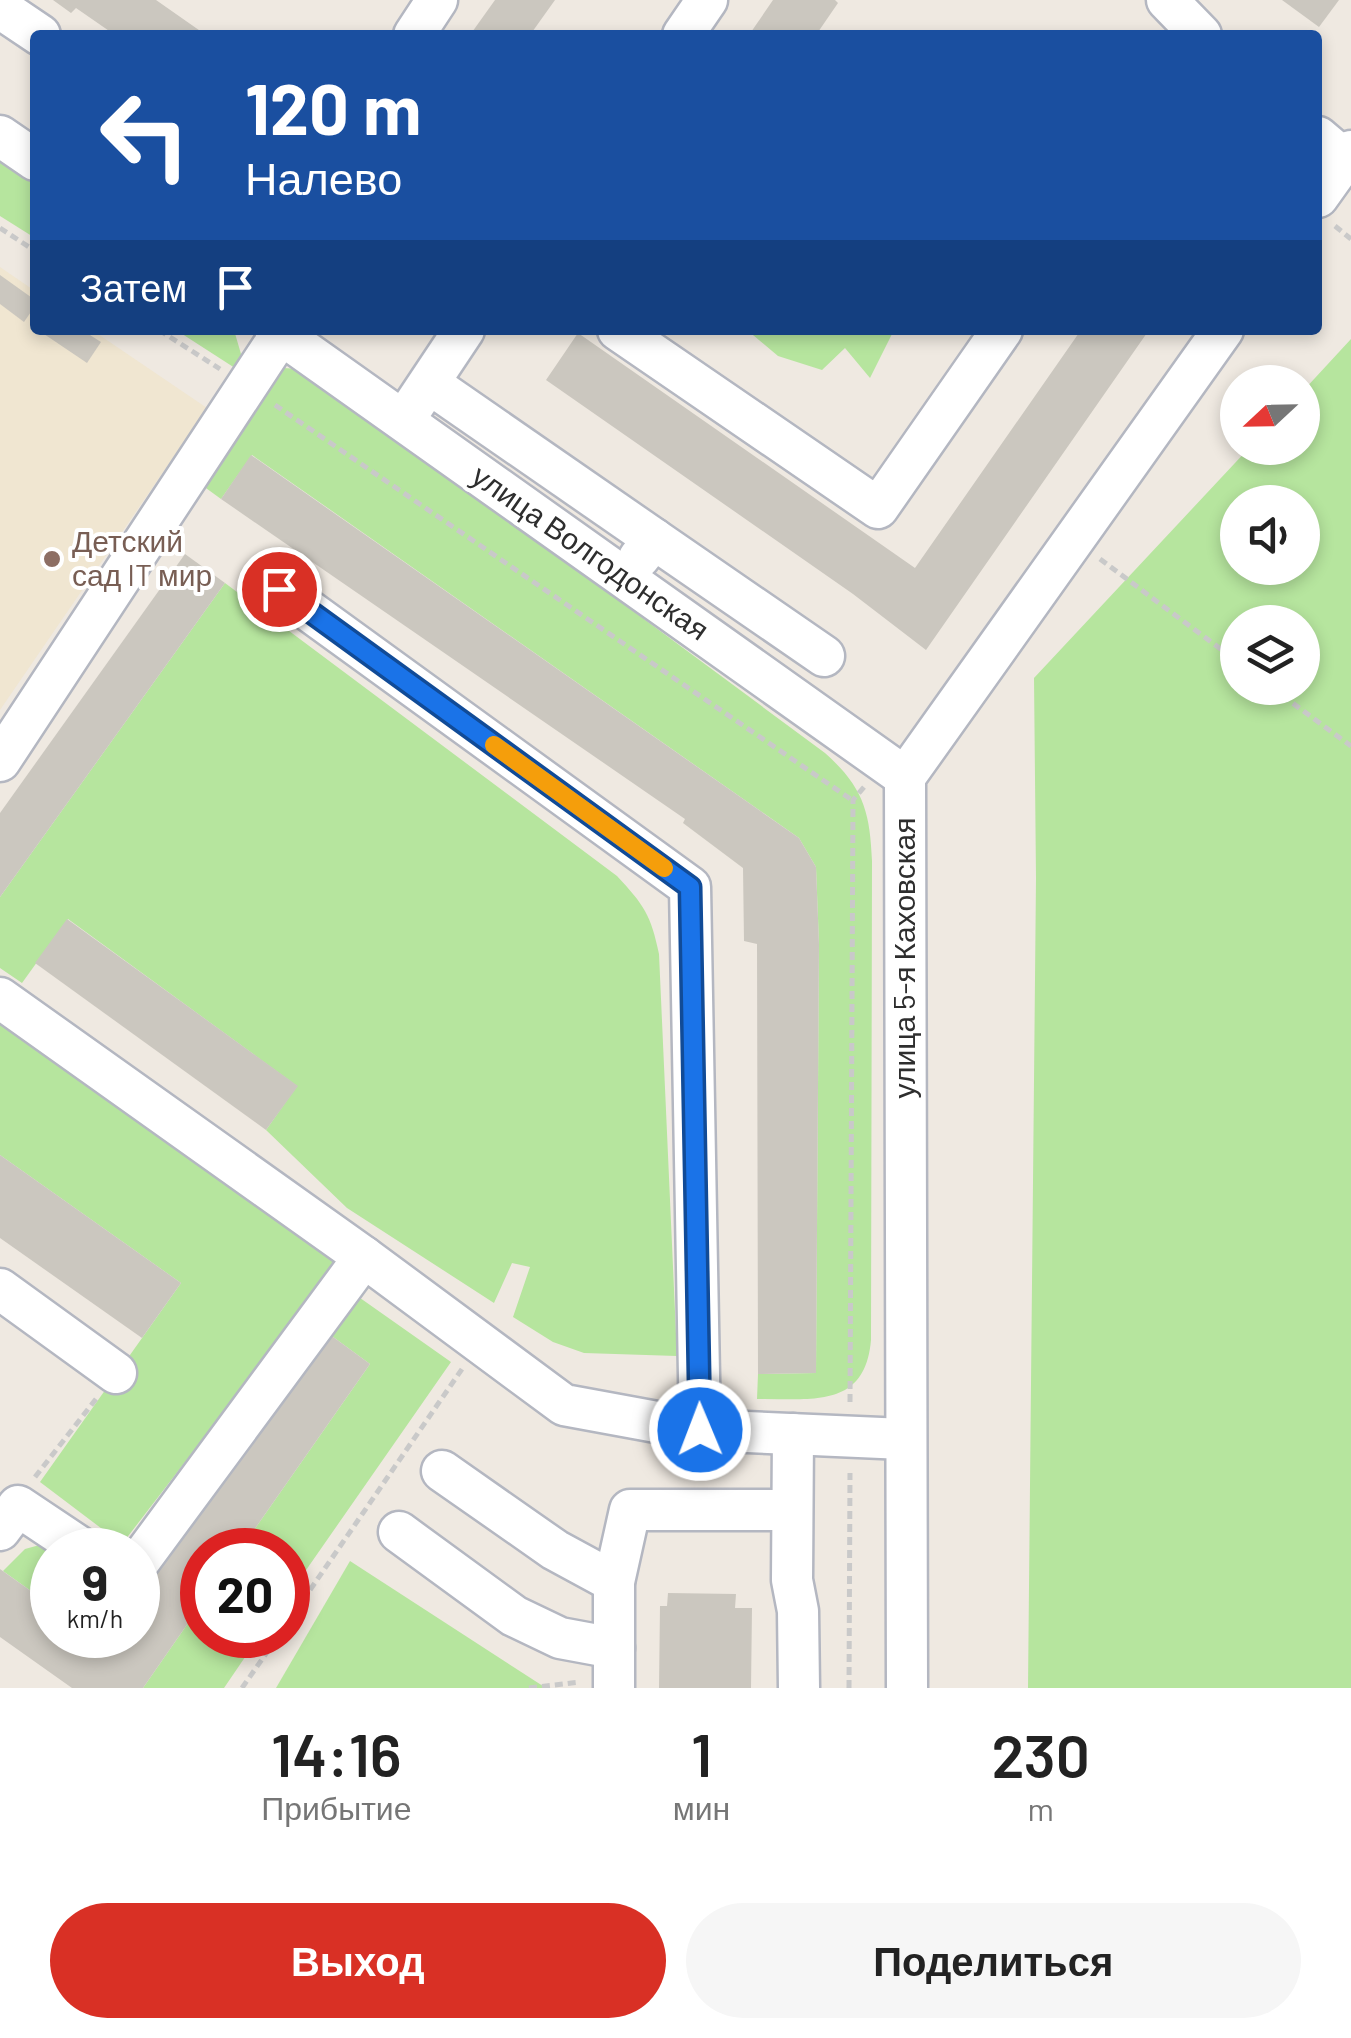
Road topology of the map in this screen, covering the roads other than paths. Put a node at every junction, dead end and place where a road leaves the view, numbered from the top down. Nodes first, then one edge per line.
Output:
1 (437, 0) edge
2 (707, 0) edge
3 (1167, 0) edge
4 (0, 8) edge
5 (33, 30) edge
6 (417, 30) edge
7 (686, 30) edge
8 (1196, 30) edge
9 (0, 136) edge
10 (1338, 149) edge
11 (30, 157) edge
12 (1322, 188) edge
13 (276, 335) edge
14 (282, 335) edge
15 (461, 335) edge
16 (625, 335) edge
17 (999, 335) edge
18 (1219, 335) edge
19 (430, 384) junction
20 (402, 420) junction
21 (654, 538) junction
22 (624, 577) junction
23 (279, 589) dead end
24 (824, 656) dead end
25 (0, 761) edge
26 (895, 769) junction
27 (0, 998) edge
28 (364, 1257) junction
29 (0, 1289) edge
30 (116, 1373) road end
31 (700, 1430) junction
32 (793, 1434) junction
33 (904, 1439) junction
34 (442, 1471) dead end
35 (790, 1510) junction
36 (9, 1518) edge
37 (32, 1528) edge
38 (399, 1532) dead end
39 (160, 1534) edge
40 (614, 1582) junction
41 (614, 1672) edge
42 (799, 1688) edge
43 (907, 1688) edge

1 - 6 street
2 - 7 street
3 - 8 street
4 - 5 street
9 - 11 street
10 - 12 street
13 - 25 street
14 - 20 street, улица Волгодонская
15 - 19 street
16 - 17 street
18 - 26 street, улица 5-я Каховская
19 - 20 street
19 - 21 street
20 - 22 street, улица Волгодонская
21 - 22 street
21 - 24 street
22 - 26 street, улица Волгодонская
23 - 31 street
26 - 33 street, улица 5-я Каховская
27 - 28 street
28 - 31 street
28 - 39 street
29 - 30 street
31 - 32 street
32 - 33 street
32 - 35 street
33 - 43 street, улица 5-я Каховская
34 - 40 street
35 - 40 street
35 - 42 street
36 - 37 street
38 - 41 street
40 - 41 street

